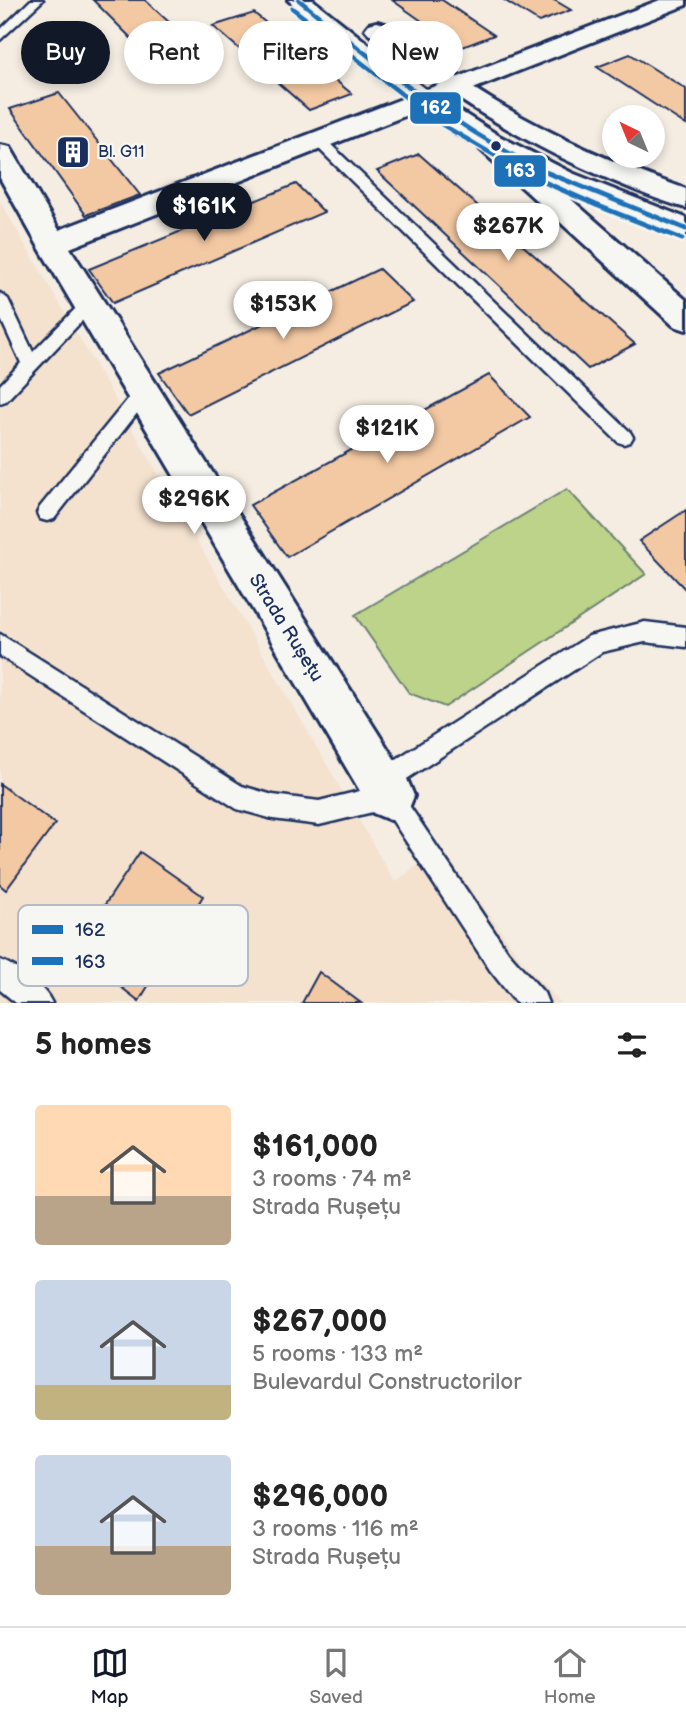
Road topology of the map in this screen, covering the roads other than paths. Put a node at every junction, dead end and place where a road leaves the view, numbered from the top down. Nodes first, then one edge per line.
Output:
1 (37, 0) edge
2 (299, 0) edge
3 (680, 0) edge
4 (358, 14) dead end
5 (0, 36) edge
6 (455, 87) junction
7 (425, 99) junction
8 (318, 140) junction
9 (490, 143) junction
10 (0, 152) edge
11 (686, 199) edge
12 (686, 229) edge
13 (51, 244) junction
14 (0, 299) edge
15 (89, 305) junction
16 (686, 318) edge
17 (31, 366) junction
18 (143, 393) junction
19 (0, 396) edge
20 (624, 437) dead end
21 (47, 513) dead end
22 (686, 637) edge
23 (0, 644) edge
24 (386, 789) junction
25 (0, 973) edge
26 (38, 1003) edge
27 (534, 1003) edge

1 - 5 lane
2 - 7 street
3 - 6 street
4 - 6 street
6 - 7 street
6 - 11 street
7 - 8 street
7 - 9 street
8 - 13 street
8 - 20 lane
9 - 12 street
9 - 16 street
10 - 13 street, Strada Rușețu
13 - 15 street, Strada Rușețu
14 - 17 lane
15 - 17 lane
15 - 18 street, Strada Rușețu
17 - 19 lane
18 - 21 lane
18 - 24 street, Strada Rușețu
22 - 24 lane
23 - 24 lane
24 - 27 lane
25 - 26 lane

